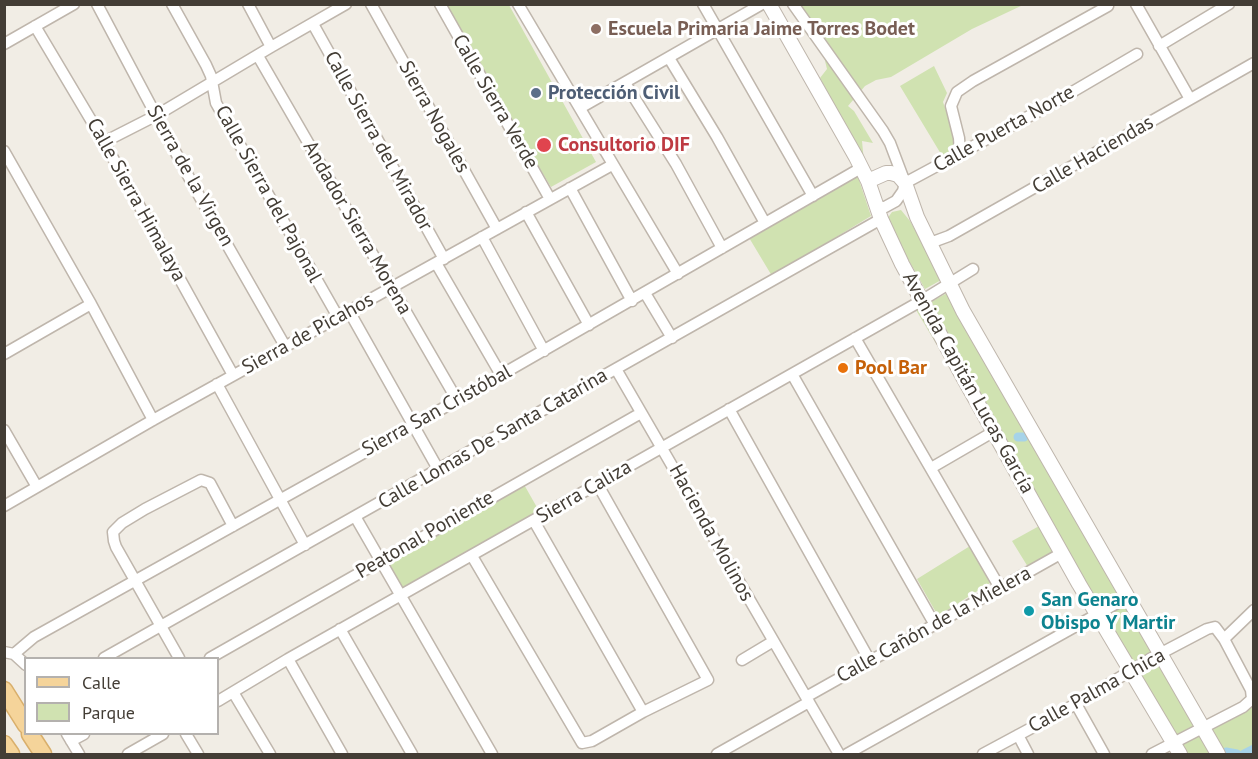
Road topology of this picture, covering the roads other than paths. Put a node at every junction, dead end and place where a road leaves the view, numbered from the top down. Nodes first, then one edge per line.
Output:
1 (74, 4) edge
2 (97, 4) edge
3 (172, 4) edge
4 (248, 4) edge
5 (346, 4) edge
6 (371, 4) edge
7 (440, 4) edge
8 (518, 4) edge
9 (703, 4) edge
10 (762, 4) edge
11 (769, 4) edge
12 (793, 4) edge
13 (1136, 4) edge
14 (1229, 4) edge
15 (1108, 6) dead end
16 (313, 24) junction
17 (35, 26) junction
18 (717, 31) junction
19 (4, 44) edge
20 (1159, 46) junction
21 (271, 47) junction
22 (1137, 54) dead end
23 (258, 56) junction
24 (669, 58) junction
25 (1254, 63) edge
26 (212, 82) junction
27 (625, 83) junction
28 (1190, 99) junction
29 (580, 108) junction
30 (157, 115) junction
31 (104, 142) junction
32 (4, 151) edge
33 (960, 154) junction
34 (612, 165) junction
35 (861, 168) junction
36 (868, 181) junction
37 (905, 183) junction
38 (570, 188) junction
39 (813, 196) junction
40 (550, 199) junction
41 (526, 212) junction
42 (879, 213) junction
43 (765, 223) junction
44 (496, 229) junction
45 (482, 237) junction
46 (930, 243) junction
47 (722, 248) junction
48 (440, 261) junction
49 (973, 269) dead end
50 (678, 274) junction
51 (950, 282) junction
52 (392, 288) junction
53 (645, 293) junction
54 (632, 301) junction
55 (921, 301) junction
56 (91, 304) junction
57 (349, 311) junction
58 (338, 317) junction
59 (589, 325) junction
60 (672, 338) junction
61 (855, 338) junction
62 (285, 346) junction
63 (544, 351) junction
64 (4, 354) edge
65 (616, 369) junction
66 (792, 374) junction
67 (233, 375) junction
68 (501, 375) junction
69 (217, 384) junction
70 (457, 400) junction
71 (729, 410) junction
72 (641, 412) junction
73 (153, 420) junction
74 (412, 426) junction
75 (4, 430) edge
76 (993, 432) junction
77 (662, 447) junction
78 (931, 468) junction
79 (438, 469) junction
80 (598, 485) junction
81 (37, 487) junction
82 (280, 500) junction
83 (4, 506) edge
84 (356, 518) junction
85 (534, 521) junction
86 (233, 526) junction
87 (305, 545) junction
88 (1062, 553) junction
89 (472, 556) junction
90 (380, 561) junction
91 (136, 581) junction
92 (1000, 588) junction
93 (400, 596) junction
94 (1128, 597) junction
95 (1254, 610) edge
96 (1097, 614) junction
97 (935, 625) junction
98 (162, 626) junction
99 (340, 629) junction
100 (1224, 639) junction
101 (772, 642) junction
102 (9, 653) edge
103 (1161, 654) junction
104 (106, 657) edge
105 (178, 657) edge
106 (212, 657) edge
107 (288, 658) junction
108 (742, 660) dead end
109 (870, 661) junction
110 (24, 664) edge
111 (1131, 671) junction
112 (4, 690) edge
113 (233, 692) junction
114 (219, 699) edge
115 (808, 700) junction
116 (1076, 704) junction
117 (644, 712) junction
118 (24, 722) edge
119 (1203, 727) junction
120 (31, 735) edge
121 (161, 735) edge
122 (187, 735) edge
123 (1018, 735) junction
124 (69, 737) edge
125 (4, 744) edge
126 (1176, 749) edge
127 (10, 754) edge
128 (43, 754) edge
129 (79, 754) edge
130 (128, 754) edge
131 (198, 754) edge
132 (270, 754) edge
133 (342, 754) edge
134 (412, 754) edge
135 (492, 754) edge
136 (717, 754) edge
137 (838, 754) edge
138 (847, 754) edge
139 (983, 754) edge
140 (1028, 754) edge
141 (1104, 754) edge
142 (1152, 754) edge
143 (1218, 754) edge

1 - 17 street
2 - 30 street, Sierra de la Virgen
3 - 26 street, Calle Sierra del Pajonal
4 - 21 street
5 - 16 street
6 - 44 street, Sierra Nogales
7 - 40 street, Calle Sierra Verde
8 - 29 street
9 - 18 street
10 - 18 street
11 - 35 street, Avenida Capitán Lucas García
12 - 37 street
13 - 20 street
14 - 20 street
15 - 33 street
16 - 21 street
16 - 48 street, Calle Sierra del Mirador
17 - 19 street
17 - 31 street, Calle Sierra Himalaya
18 - 24 street
18 - 39 street
20 - 28 street
21 - 23 street
22 - 33 street, Calle Puerta Norte
23 - 26 street
23 - 52 street, Andador Sierra Morena
24 - 27 street
24 - 43 street
25 - 28 street, Calle Haciendas
26 - 30 street
26 - 58 street, Calle Sierra del Pajonal
27 - 29 street
27 - 47 street
28 - 46 street, Calle Haciendas
29 - 34 street
30 - 31 street
30 - 62 street, Sierra de la Virgen
31 - 67 street, Calle Sierra Himalaya
32 - 56 street
33 - 37 street, Calle Puerta Norte
34 - 38 street, Sierra de Picahos
34 - 50 street
35 - 36 street, Avenida Capitán Lucas García
35 - 39 street, Sierra San Cristóbal
36 - 37 street
36 - 42 street, Avenida Capitán Lucas García
37 - 42 street, Calle Puerta Norte
37 - 46 street, Avenida Capitán Lucas García
38 - 40 street, Sierra de Picahos
38 - 54 street
39 - 43 street, Sierra San Cristóbal
40 - 41 street, Sierra de Picahos
41 - 44 street, Sierra de Picahos
41 - 59 street
42 - 55 street, Avenida Capitán Lucas García
42 - 60 street, Calle Lomas De Santa Catarina
43 - 47 street, Sierra San Cristóbal
44 - 45 street, Sierra de Picahos
45 - 48 street, Sierra de Picahos
45 - 63 street
46 - 51 street, Avenida Capitán Lucas García
47 - 50 street, Sierra San Cristóbal
48 - 52 street, Sierra de Picahos
48 - 68 street, Calle Sierra del Mirador
49 - 51 street, Sierra Caliza
50 - 53 street, Sierra San Cristóbal
51 - 55 street, Sierra Caliza
51 - 94 street, Avenida Capitán Lucas García
52 - 57 street, Sierra de Picahos
52 - 70 street, Andador Sierra Morena
53 - 54 street, Sierra San Cristóbal
53 - 60 street
54 - 59 street, Sierra San Cristóbal
55 - 61 street, Sierra Caliza
55 - 76 street, Avenida Capitán Lucas García
56 - 64 street
56 - 73 street
57 - 58 street, Sierra de Picahos
57 - 74 street
58 - 62 street, Sierra de Picahos
59 - 63 street, Sierra San Cristóbal
60 - 65 street, Calle Lomas De Santa Catarina
61 - 66 street, Sierra Caliza
61 - 78 street
62 - 67 street, Sierra de Picahos
63 - 68 street, Sierra San Cristóbal
65 - 72 street, Hacienda Molinos
65 - 79 street, Calle Lomas De Santa Catarina
66 - 71 street, Sierra Caliza
66 - 97 street
67 - 69 street, Sierra de Picahos
68 - 70 street, Sierra San Cristóbal
69 - 73 street, Sierra de Picahos
69 - 82 street
70 - 74 street, Sierra San Cristóbal
71 - 77 street, Sierra Caliza
71 - 109 street
72 - 77 street, Hacienda Molinos
72 - 90 street, Peatonal Poniente
73 - 81 street, Sierra de Picahos
74 - 79 street
74 - 82 street, Sierra San Cristóbal
75 - 81 street
76 - 78 street
76 - 88 street, Avenida Capitán Lucas García
77 - 80 street, Sierra Caliza
77 - 101 street, Hacienda Molinos
78 - 92 street
79 - 84 street, Calle Lomas De Santa Catarina
80 - 85 street, Sierra Caliza
80 - 117 street
81 - 83 street, Sierra de Picahos
82 - 86 street, Sierra San Cristóbal
82 - 87 street
84 - 87 street, Calle Lomas De Santa Catarina
84 - 90 street
85 - 89 street, Sierra Caliza
85 - 117 street
86 - 91 street, Sierra San Cristóbal
86 - 91 street
87 - 98 street, Calle Lomas De Santa Catarina
88 - 92 street, Calle Cañón de la Mielera
88 - 96 street, Avenida Capitán Lucas García
89 - 93 street, Sierra Caliza
89 - 117 street
90 - 93 street
90 - 106 street, Peatonal Poniente
91 - 98 street
91 - 102 street, Sierra San Cristóbal
92 - 97 street, Calle Cañón de la Mielera
93 - 99 street, Sierra Caliza
93 - 135 street
94 - 96 street
94 - 103 street, Avenida Capitán Lucas García
95 - 100 street
96 - 111 street, Avenida Capitán Lucas García
96 - 138 street
97 - 109 street, Calle Cañón de la Mielera
98 - 104 street, Calle Lomas De Santa Catarina
98 - 105 street
99 - 107 street, Sierra Caliza
99 - 134 street
100 - 103 street, Calle Palma Chica
100 - 119 street
101 - 108 street
101 - 115 street, Hacienda Molinos
102 - 110 street
103 - 111 street, Calle Palma Chica
103 - 119 street, Avenida Capitán Lucas García
107 - 113 street, Sierra Caliza
107 - 133 street
109 - 115 street, Calle Cañón de la Mielera
111 - 116 street, Calle Palma Chica
111 - 126 street, Avenida Capitán Lucas García
112 - 118 main road
113 - 114 street, Sierra Caliza
113 - 132 street
115 - 136 street, Calle Cañón de la Mielera
115 - 137 street, Hacienda Molinos
116 - 123 street, Calle Palma Chica
116 - 141 street
119 - 126 street
119 - 143 street, Avenida Capitán Lucas García
120 - 128 main road
121 - 130 street
122 - 131 street
123 - 139 street, Calle Palma Chica
123 - 140 street
124 - 129 street
125 - 127 main road
126 - 142 street

